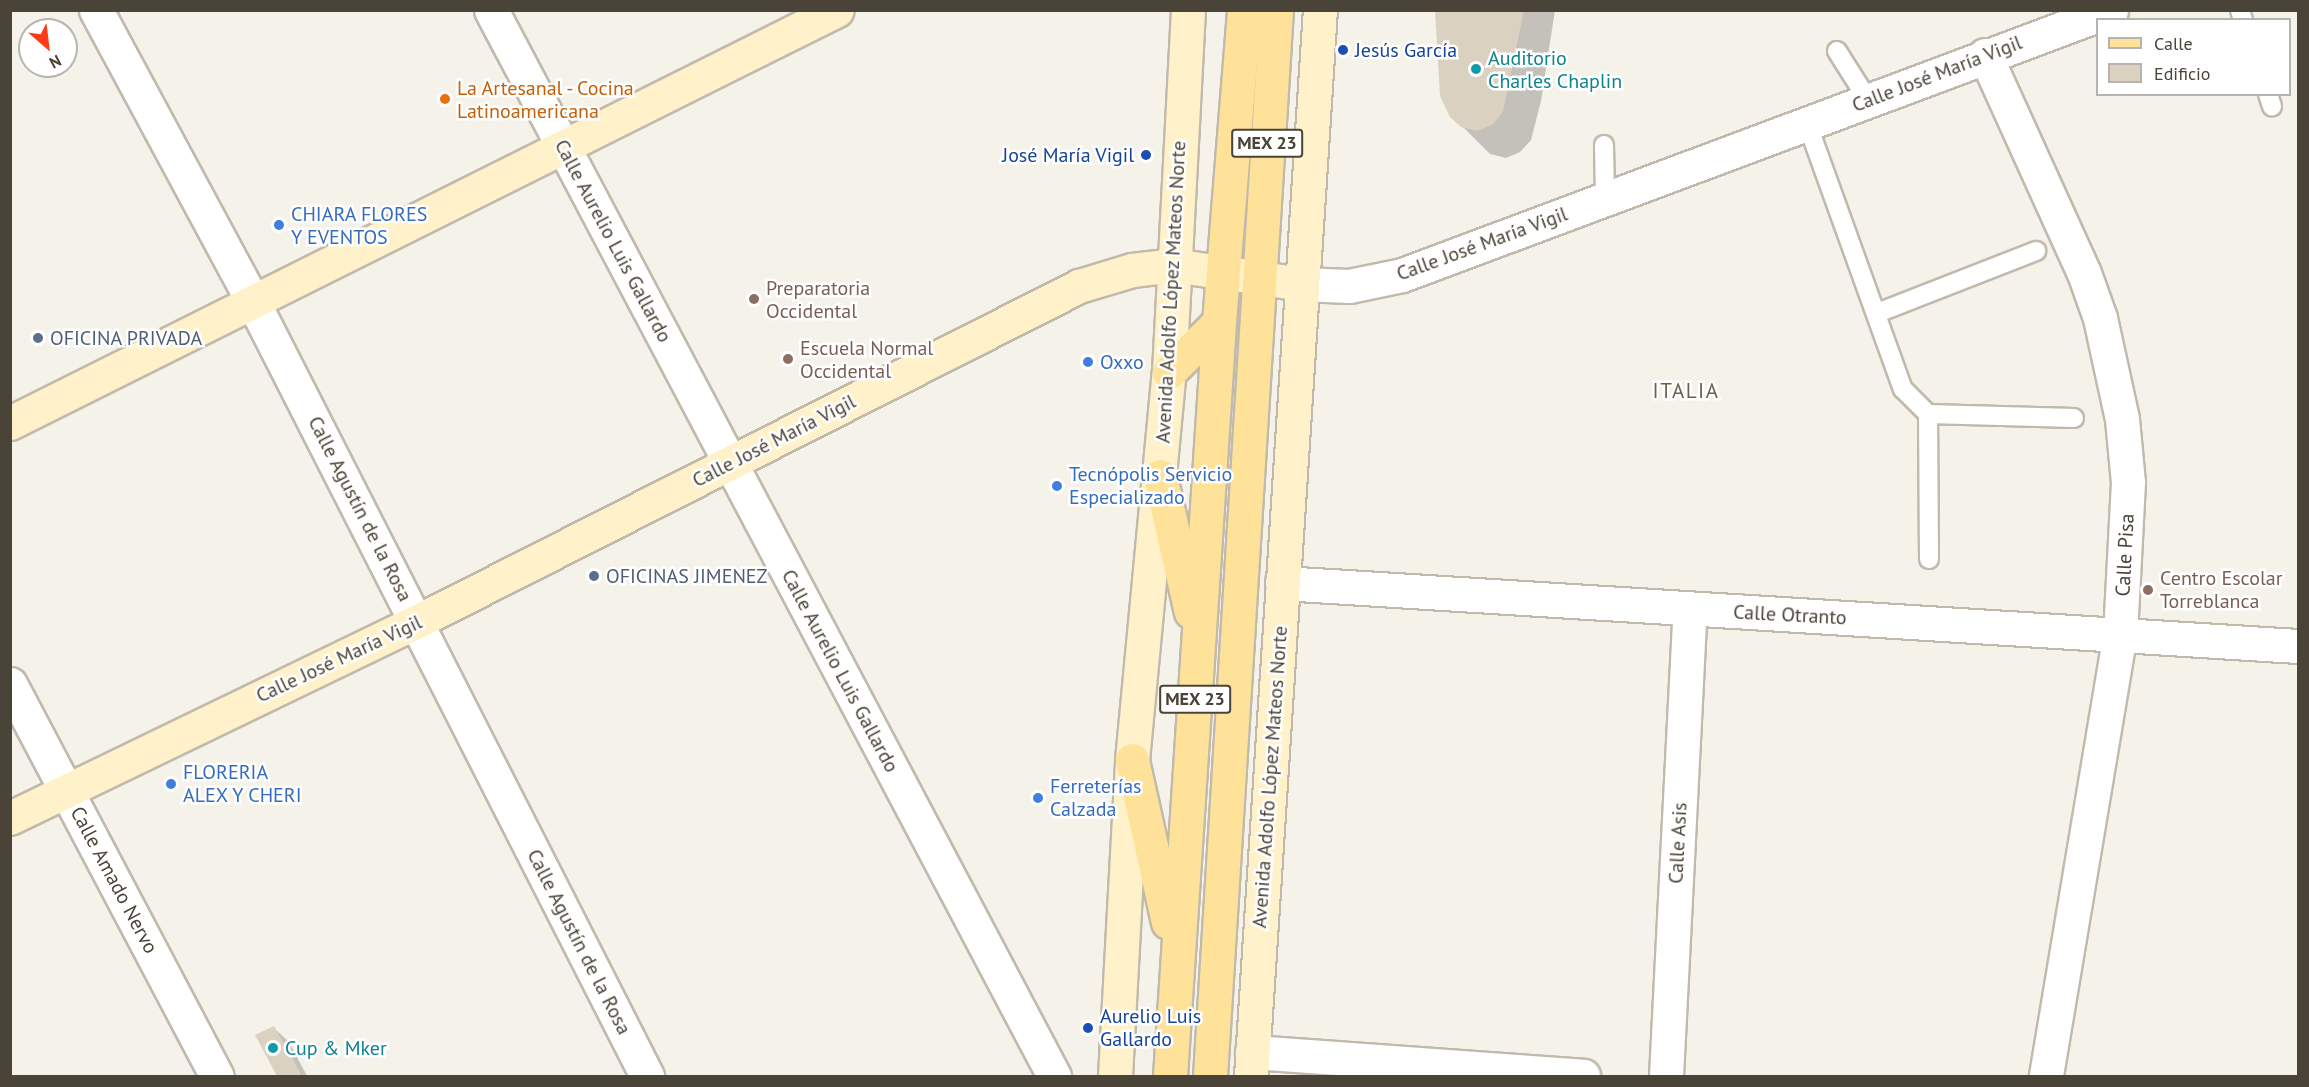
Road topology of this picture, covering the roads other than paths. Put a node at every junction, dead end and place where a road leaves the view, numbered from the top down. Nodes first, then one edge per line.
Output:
1 (96, 10) edge
2 (491, 10) edge
3 (837, 10) edge
4 (1188, 10) edge
5 (1244, 10) edge
6 (1276, 10) edge
7 (1320, 10) edge
8 (2111, 10) edge
9 (1838, 51) dead end
10 (1985, 55) junction
11 (1868, 100) junction
12 (1807, 123) junction
13 (1604, 145) dead end
14 (564, 147) junction
15 (1605, 198) junction
16 (2036, 250) dead end
17 (1173, 265) junction
18 (1225, 271) junction
19 (1259, 276) junction
20 (1302, 284) junction
21 (253, 302) junction
22 (1877, 313) junction
23 (1219, 322) junction
24 (1169, 372) junction
25 (1928, 414) junction
26 (2074, 418) dead end
27 (10, 423) edge
28 (731, 464) junction
29 (1160, 476) junction
30 (1929, 559) dead end
31 (1282, 582) junction
32 (1690, 610) junction
33 (418, 621) junction
34 (2120, 633) junction
35 (2298, 646) edge
36 (1198, 647) junction
37 (10, 684) edge
38 (1132, 760) junction
39 (66, 789) junction
40 (10, 818) edge
41 (1176, 958) junction
42 (1251, 1064) edge
43 (217, 1077) edge
44 (647, 1077) edge
45 (1054, 1077) edge
46 (1115, 1077) edge
47 (1170, 1077) edge
48 (1210, 1077) edge
49 (1583, 1077) edge
50 (1666, 1077) edge
51 (2046, 1077) edge

1 - 21 street, Calle Agustín de la Rosa
2 - 14 street, Calle Aurelio Luis Gallardo
3 - 14 street
4 - 17 street, Avenida Adolfo López Mateos Norte
5 - 18 main road, MEX 23
6 - 19 main road, Avenida Adolfo López Mateos Norte / MEX 23
7 - 20 street, Avenida Adolfo López Mateos Norte
8 - 10 street, Calle José María Vigil
9 - 11 lane
10 - 11 street, Calle José María Vigil
10 - 34 street, Calle Pisa
11 - 12 street, Calle José María Vigil
12 - 15 street, Calle José María Vigil
12 - 22 lane
13 - 15 lane
14 - 21 street
14 - 28 street, Calle Aurelio Luis Gallardo
15 - 20 street, Calle José María Vigil
16 - 22 lane
17 - 18 street, Calle José María Vigil
17 - 24 street, Avenida Adolfo López Mateos Norte
17 - 28 street, Calle José María Vigil
18 - 19 street, Calle José María Vigil
18 - 23 main road, MEX 23
19 - 20 street, Calle José María Vigil
19 - 48 main road, Avenida Adolfo López Mateos Norte / MEX 23
20 - 31 street, Avenida Adolfo López Mateos Norte
21 - 27 street
21 - 33 street, Calle Agustín de la Rosa
22 - 25 lane
23 - 24 main road
23 - 36 main road, MEX 23
24 - 29 street, Avenida Adolfo López Mateos Norte
25 - 26 lane
25 - 30 lane
28 - 33 street, Calle José María Vigil
28 - 45 street, Calle Aurelio Luis Gallardo
29 - 36 main road
29 - 38 street, Avenida Adolfo López Mateos Norte
31 - 32 street, Calle Otranto
31 - 42 street, Avenida Adolfo López Mateos Norte
32 - 34 street, Calle Otranto
32 - 50 street, Calle Asis
33 - 39 street, Calle José María Vigil
33 - 44 street, Calle Agustín de la Rosa
34 - 35 street, Calle Otranto
34 - 51 street, Calle Pisa
36 - 41 main road, MEX 23
37 - 39 street, Calle Amado Nervo
38 - 41 main road
38 - 46 street, Avenida Adolfo López Mateos Norte
39 - 40 street, Calle José María Vigil
39 - 43 street, Calle Amado Nervo
41 - 47 main road, MEX 23
42 - 49 street

